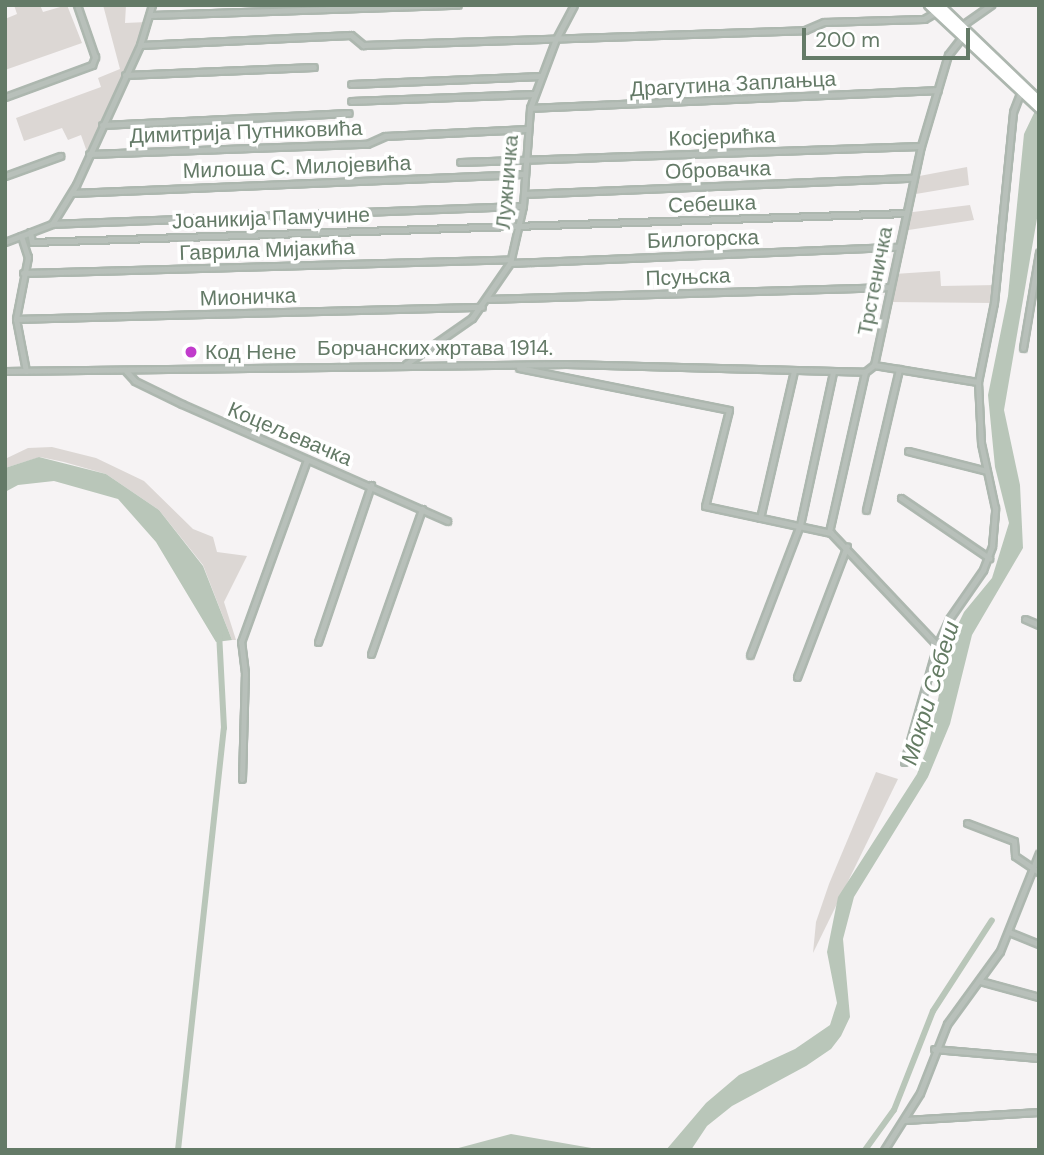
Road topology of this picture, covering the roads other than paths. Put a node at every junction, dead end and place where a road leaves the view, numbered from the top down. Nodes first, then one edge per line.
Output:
1 (77, 5) edge
2 (152, 5) edge
3 (458, 5) edge
4 (574, 5) edge
5 (991, 5) edge
6 (935, 7) edge
7 (151, 15) junction
8 (961, 26) junction
9 (962, 37) junction
10 (556, 39) junction
11 (140, 45) junction
12 (314, 67) dead end
13 (125, 75) junction
14 (541, 76) junction
15 (351, 84) dead end
16 (1022, 89) junction
17 (938, 90) junction
18 (534, 94) junction
19 (5, 97) edge
20 (351, 101) dead end
21 (1037, 103) edge
22 (530, 108) junction
23 (349, 113) dead end
24 (102, 125) junction
25 (528, 129) junction
26 (921, 146) junction
27 (89, 155) junction
28 (60, 156) dead end
29 (524, 160) junction
30 (460, 162) dead end
31 (523, 174) junction
32 (5, 176) edge
33 (913, 177) junction
34 (72, 192) junction
35 (524, 194) junction
36 (523, 206) junction
37 (904, 213) junction
38 (52, 223) junction
39 (521, 226) junction
40 (30, 232) junction
41 (21, 236) junction
42 (5, 242) edge
43 (29, 242) junction
44 (898, 247) junction
45 (1039, 252) edge
46 (511, 261) junction
47 (23, 273) junction
48 (890, 287) junction
49 (488, 299) junction
50 (482, 307) junction
51 (16, 318) junction
52 (1023, 348) dead end
53 (405, 364) junction
54 (874, 365) junction
55 (513, 366) junction
56 (899, 369) junction
57 (5, 371) edge
58 (26, 371) junction
59 (126, 371) junction
60 (794, 371) junction
61 (833, 372) junction
62 (865, 372) junction
63 (978, 382) junction
64 (908, 451) dead end
65 (307, 460) junction
66 (986, 471) junction
67 (371, 485) junction
68 (901, 498) dead end
69 (422, 509) junction
70 (866, 510) dead end
71 (760, 518) junction
72 (447, 521) dead end
73 (800, 525) junction
74 (829, 532) junction
75 (847, 546) junction
76 (989, 558) junction
77 (1025, 619) dead end
78 (1039, 625) edge
79 (318, 642) dead end
80 (937, 645) junction
81 (371, 654) dead end
82 (750, 655) dead end
83 (797, 677) dead end
84 (904, 762) dead end
85 (242, 779) dead end
86 (967, 823) dead end
87 (1039, 853) edge
88 (1032, 868) junction
89 (1039, 872) edge
90 (1009, 932) junction
91 (1039, 944) edge
92 (980, 981) junction
93 (1039, 997) edge
94 (934, 1049) junction
95 (1039, 1058) edge
96 (1039, 1112) edge
97 (905, 1120) junction
98 (884, 1150) edge

1 - 19 street
2 - 7 street
3 - 7 street
4 - 10 street, Лужничка
5 - 8 street
6 - 8 main road
6 - 9 main road
6 - 10 street
7 - 11 street
8 - 16 main road
9 - 16 main road
9 - 17 street, Трстеничка
10 - 11 street
10 - 14 street, Лужничка
11 - 13 street
12 - 13 street
13 - 24 street
14 - 15 street
14 - 18 street, Лужничка
16 - 21 main road
16 - 63 street
17 - 22 street, Драгутина Заплањца
17 - 26 street, Трстеничка
18 - 20 street
18 - 22 street, Лужничка
22 - 25 street, Лужничка
23 - 24 street
24 - 27 street
25 - 27 street, Димитрија Путниковића
25 - 29 street, Лужничка
26 - 29 street, Косјерићка
26 - 33 street, Трстеничка
27 - 34 street
28 - 32 street
29 - 30 street, Косјерићка
29 - 31 street, Лужничка
31 - 34 street, Милоша С. Милојевића
31 - 35 street, Лужничка
33 - 35 street, Обровачка
33 - 37 street, Трстеничка
34 - 38 street
35 - 36 street, Лужничка
36 - 38 street
36 - 39 street, Лужничка
37 - 39 street, Себешка
37 - 44 street, Трстеничка
38 - 40 street
39 - 43 street, Јоаникија Памучине
39 - 46 street, Лужничка
40 - 41 street
40 - 43 street
41 - 42 street
41 - 43 street
43 - 47 street
44 - 46 street, Билогорска
44 - 48 street, Трстеничка
45 - 52 street
46 - 47 street, Гаврила Мијакића
46 - 49 street, Лужничка
47 - 51 street
48 - 49 street, Псуњска
48 - 54 street, Трстеничка
49 - 50 street, Лужничка
50 - 51 street, Мионичка
50 - 53 street, Лужничка
51 - 58 street
53 - 55 street, Борчанских жртава 1914.
53 - 59 street, Борчанских жртава 1914.
54 - 56 street
54 - 62 street, Трстеничка
55 - 60 street, Борчанских жртава 1914.
55 - 71 street
56 - 63 street
56 - 70 street
57 - 58 street, Борчанских жртава 1914.
58 - 59 street, Борчанских жртава 1914.
59 - 65 street, Коцељевачка
60 - 61 street, Борчанских жртава 1914.
60 - 71 street
61 - 62 street, Борчанских жртава 1914.
61 - 73 street
62 - 74 street
63 - 66 street
64 - 66 street
65 - 67 street, Коцељевачка
65 - 85 street
66 - 76 street
67 - 69 street, Коцељевачка
67 - 79 street
68 - 76 street
69 - 72 street, Коцељевачка
69 - 81 street
71 - 73 street
73 - 74 street
73 - 82 street
74 - 75 street
75 - 80 street
75 - 83 street
76 - 80 street
77 - 78 street
80 - 84 street
86 - 88 street
87 - 88 street
88 - 89 street
88 - 90 street
90 - 91 street
90 - 92 street
92 - 93 street
92 - 94 street
94 - 95 street
94 - 97 street
96 - 97 street
97 - 98 street

